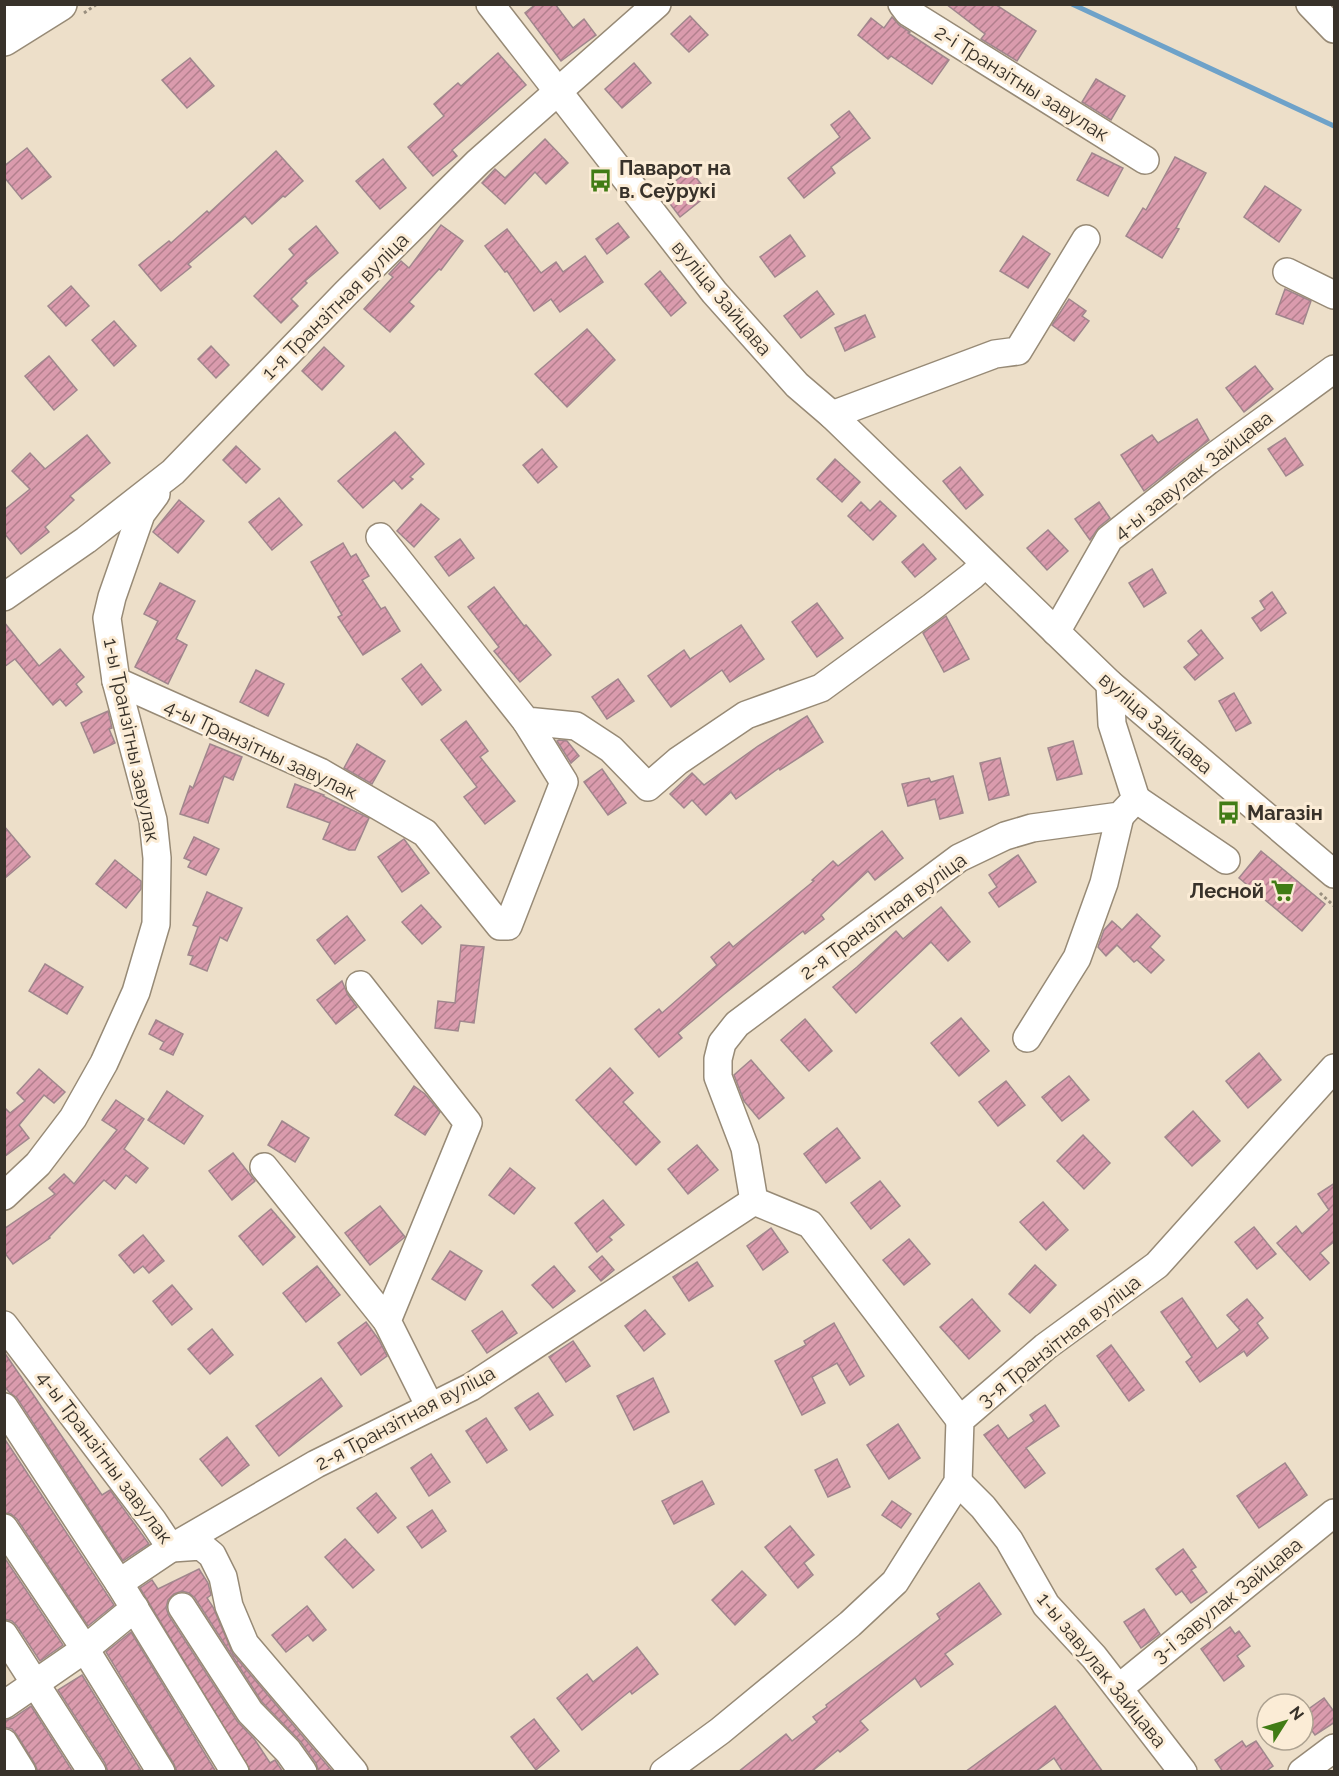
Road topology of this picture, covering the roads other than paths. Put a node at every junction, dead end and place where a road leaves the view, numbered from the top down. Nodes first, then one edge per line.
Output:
1 (11, 4) edge
2 (60, 4) edge
3 (490, 4) edge
4 (657, 4) edge
5 (902, 4) edge
6 (1310, 4) edge
7 (4, 9) edge
8 (1335, 29) edge
9 (4, 39) edge
10 (557, 91) junction
11 (1145, 160) dead end
12 (1086, 239) dead end
13 (1287, 272) dead end
14 (1335, 295) edge
15 (1335, 369) edge
16 (832, 415) junction
17 (173, 472) junction
18 (380, 537) dead end
19 (985, 564) junction
20 (4, 597) edge
21 (1056, 632) junction
22 (116, 681) junction
23 (1110, 684) junction
24 (526, 722) junction
25 (1128, 807) junction
26 (1226, 860) dead end
27 (1330, 865) edge
28 (360, 985) dead end
29 (1027, 1038) dead end
30 (1335, 1068) edge
31 (264, 1167) dead end
32 (4, 1196) edge
33 (754, 1201) junction
34 (387, 1321) junction
35 (6, 1329) edge
36 (4, 1407) edge
37 (430, 1407) junction
38 (960, 1419) junction
39 (958, 1482) junction
40 (1335, 1513) edge
41 (4, 1528) edge
42 (171, 1548) junction
43 (119, 1583) junction
44 (182, 1607) dead end
45 (135, 1608) junction
46 (4, 1635) edge
47 (86, 1649) junction
48 (36, 1684) junction
49 (1119, 1688) junction
50 (4, 1705) edge
51 (4, 1743) edge
52 (1335, 1748) edge
53 (22, 1772) edge
54 (92, 1772) edge
55 (161, 1772) edge
56 (235, 1772) edge
57 (303, 1772) edge
58 (354, 1772) edge
59 (664, 1772) edge
60 (1183, 1772) edge
61 (1302, 1772) edge

1 - 7 main road
2 - 9 main road
3 - 10 street, вуліца Зайцава
4 - 10 street, 1-я Транзітная вуліца
5 - 11 street, 2-і Транзітны завулак
6 - 8 street
10 - 16 street, вуліца Зайцава
10 - 17 street, 1-я Транзітная вуліца
12 - 16 street
13 - 14 street
15 - 21 street, 4-ы завулак Зайцава
16 - 19 street, вуліца Зайцава
17 - 20 street, 1-я Транзітная вуліца
17 - 22 street, 1-ы Транзітны завулак
18 - 24 street
19 - 21 street, вуліца Зайцава
19 - 24 street
21 - 23 street, вуліца Зайцава
22 - 24 street, 4-ы Транзітны завулак
22 - 32 street, 1-ы Транзітны завулак
23 - 25 street
23 - 27 street, вуліца Зайцава
25 - 26 street
25 - 29 street
25 - 33 street, 2-я Транзітная вуліца
28 - 34 street
30 - 38 street, 3-я Транзітная вуліца
31 - 34 street
33 - 37 street, 2-я Транзітная вуліца
33 - 38 street
34 - 37 street
35 - 42 street, 4-ы Транзітны завулак
36 - 43 street
37 - 42 street, 2-я Транзітная вуліца
38 - 39 street, 3-я Транзітная вуліца
39 - 49 street, 1-ы завулак Зайцава
39 - 59 street
40 - 49 street, 3-і завулак Зайцава
41 - 47 street
42 - 43 street, 2-я Транзітная вуліца
42 - 58 street, 4-ы Транзітны завулак
43 - 45 street
44 - 57 street
45 - 47 street
45 - 56 street
46 - 48 street
47 - 48 street
47 - 55 street
48 - 50 street
48 - 54 street
49 - 60 street, 1-ы завулак Зайцава
51 - 53 street
52 - 61 street

